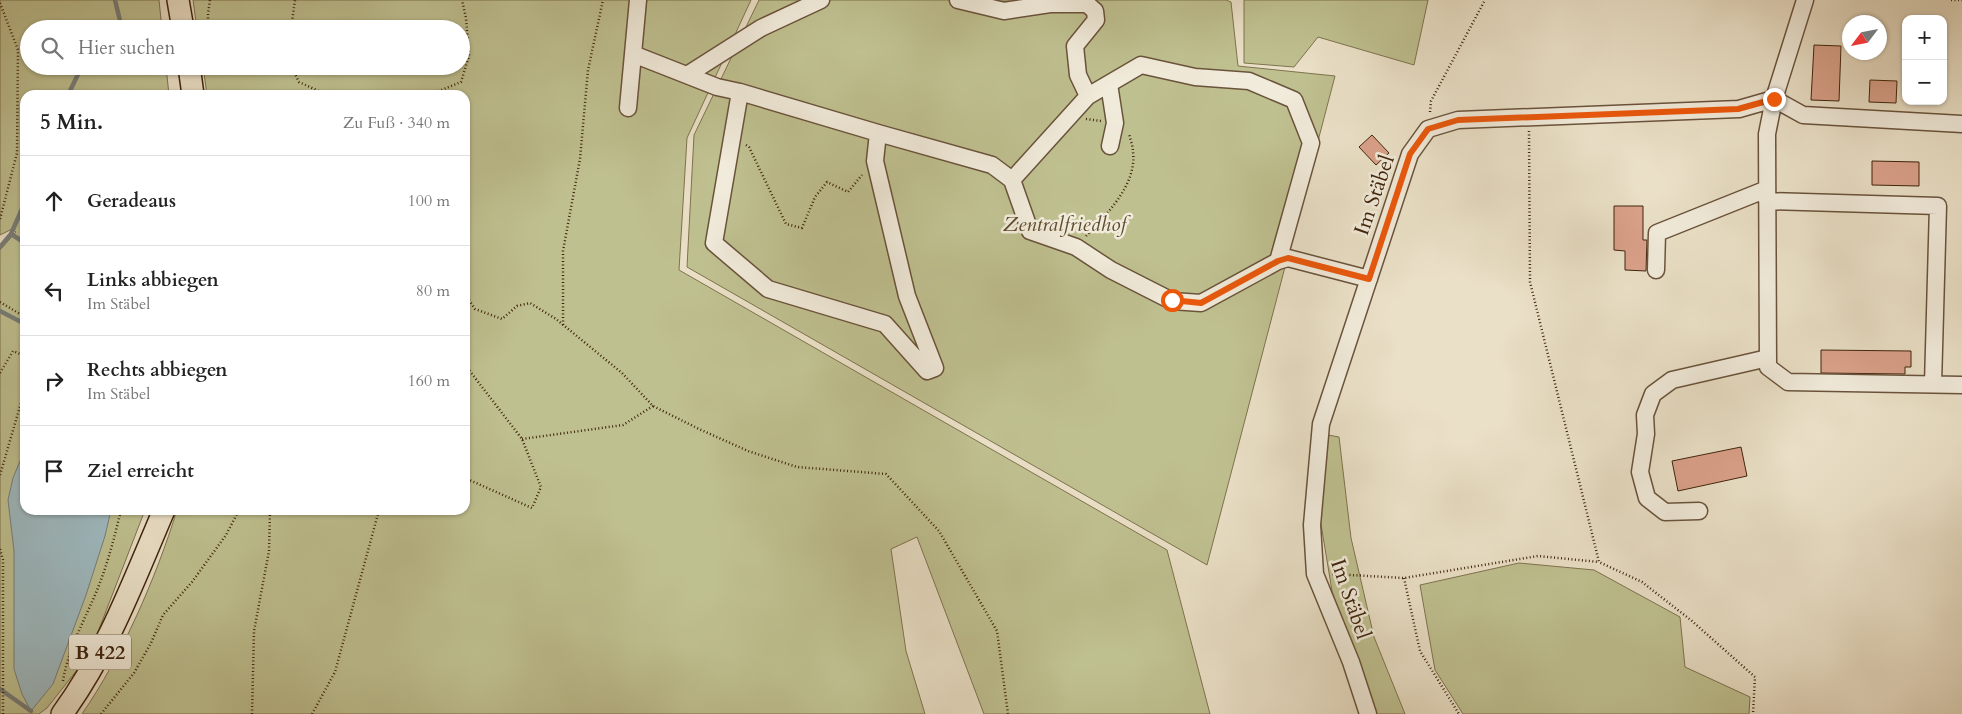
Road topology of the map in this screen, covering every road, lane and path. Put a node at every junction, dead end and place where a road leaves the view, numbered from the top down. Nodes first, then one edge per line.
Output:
1 (178, 0) edge
2 (210, 0) edge
3 (295, 0) edge
4 (462, 0) edge
5 (602, 0) edge
6 (638, 0) edge
7 (821, 0) edge
8 (958, 0) edge
9 (1485, 0) edge
10 (1805, 0) edge
11 (1951, 0) edge
12 (1962, 0) edge
13 (0, 3) edge
14 (181, 20) edge
15 (208, 20) edge
16 (292, 20) edge
17 (466, 20) edge
18 (633, 54) junction
19 (190, 75) edge
20 (295, 75) edge
21 (463, 75) edge
22 (687, 76) junction
23 (1108, 84) junction
24 (192, 90) edge
25 (316, 90) edge
26 (441, 90) edge
27 (740, 92) junction
28 (1088, 96) junction
29 (1774, 99) junction
30 (628, 108) dead end
31 (1069, 116) junction
32 (1529, 118) junction
33 (1115, 124) junction
34 (1962, 124) edge
35 (1428, 129) junction
36 (733, 134) junction
37 (878, 134) junction
38 (1110, 146) dead end
39 (875, 161) junction
40 (1012, 180) junction
41 (1767, 195) junction
42 (0, 219) edge
43 (1076, 247) junction
44 (1278, 261) junction
45 (1656, 270) dead end
46 (1369, 279) junction
47 (0, 302) edge
48 (470, 302) edge
49 (20, 314) edge
50 (563, 325) junction
51 (20, 354) edge
52 (1768, 358) junction
53 (470, 370) edge
54 (0, 373) edge
55 (1933, 384) junction
56 (1962, 385) edge
57 (20, 406) edge
58 (653, 406) junction
59 (522, 439) junction
60 (0, 475) edge
61 (470, 480) edge
62 (1699, 510) dead end
63 (120, 515) edge
64 (162, 515) edge
65 (236, 515) edge
66 (270, 515) edge
67 (378, 515) edge
68 (0, 549) edge
69 (1599, 562) junction
70 (1315, 574) junction
71 (1404, 578) junction
72 (62, 686) dead end
73 (3, 714) edge
74 (62, 714) edge
75 (101, 714) edge
76 (252, 714) edge
77 (312, 714) edge
78 (1008, 714) edge
79 (1368, 714) edge
80 (1459, 714) edge
81 (1753, 714) edge

1 - 14 main road
2 - 15 path
3 - 16 path
4 - 17 path
5 - 50 path
6 - 18 street
7 - 22 street
8 - 28 street
9 - 35 path
10 - 29 street
11 - 12 path
13 - 42 path
18 - 22 street
18 - 30 street
19 - 24 main road
20 - 25 path
21 - 26 path
22 - 27 street
23 - 28 street
23 - 33 street
23 - 44 street
27 - 36 street
27 - 37 street
28 - 31 street
29 - 32 street
29 - 34 street
29 - 41 street
31 - 33 path
31 - 40 street
32 - 35 street
32 - 69 path
33 - 38 street
33 - 43 path
35 - 46 street, Im Stäbel
36 - 39 path
36 - 39 street
37 - 39 street
37 - 40 street
40 - 43 street
41 - 45 street
41 - 52 street
41 - 55 street
43 - 44 street
44 - 46 street
46 - 70 street, Im Stäbel
47 - 49 path
48 - 50 path
50 - 58 path
51 - 54 path
52 - 55 street
52 - 62 street
53 - 59 path
55 - 56 street
57 - 60 path
58 - 59 path
58 - 78 path
59 - 61 path
63 - 72 path
64 - 74 main road, B 422
65 - 75 path
66 - 76 path
67 - 77 path
68 - 73 path
69 - 71 path
69 - 81 path
70 - 71 path
70 - 79 street, Im Stäbel
71 - 80 path

